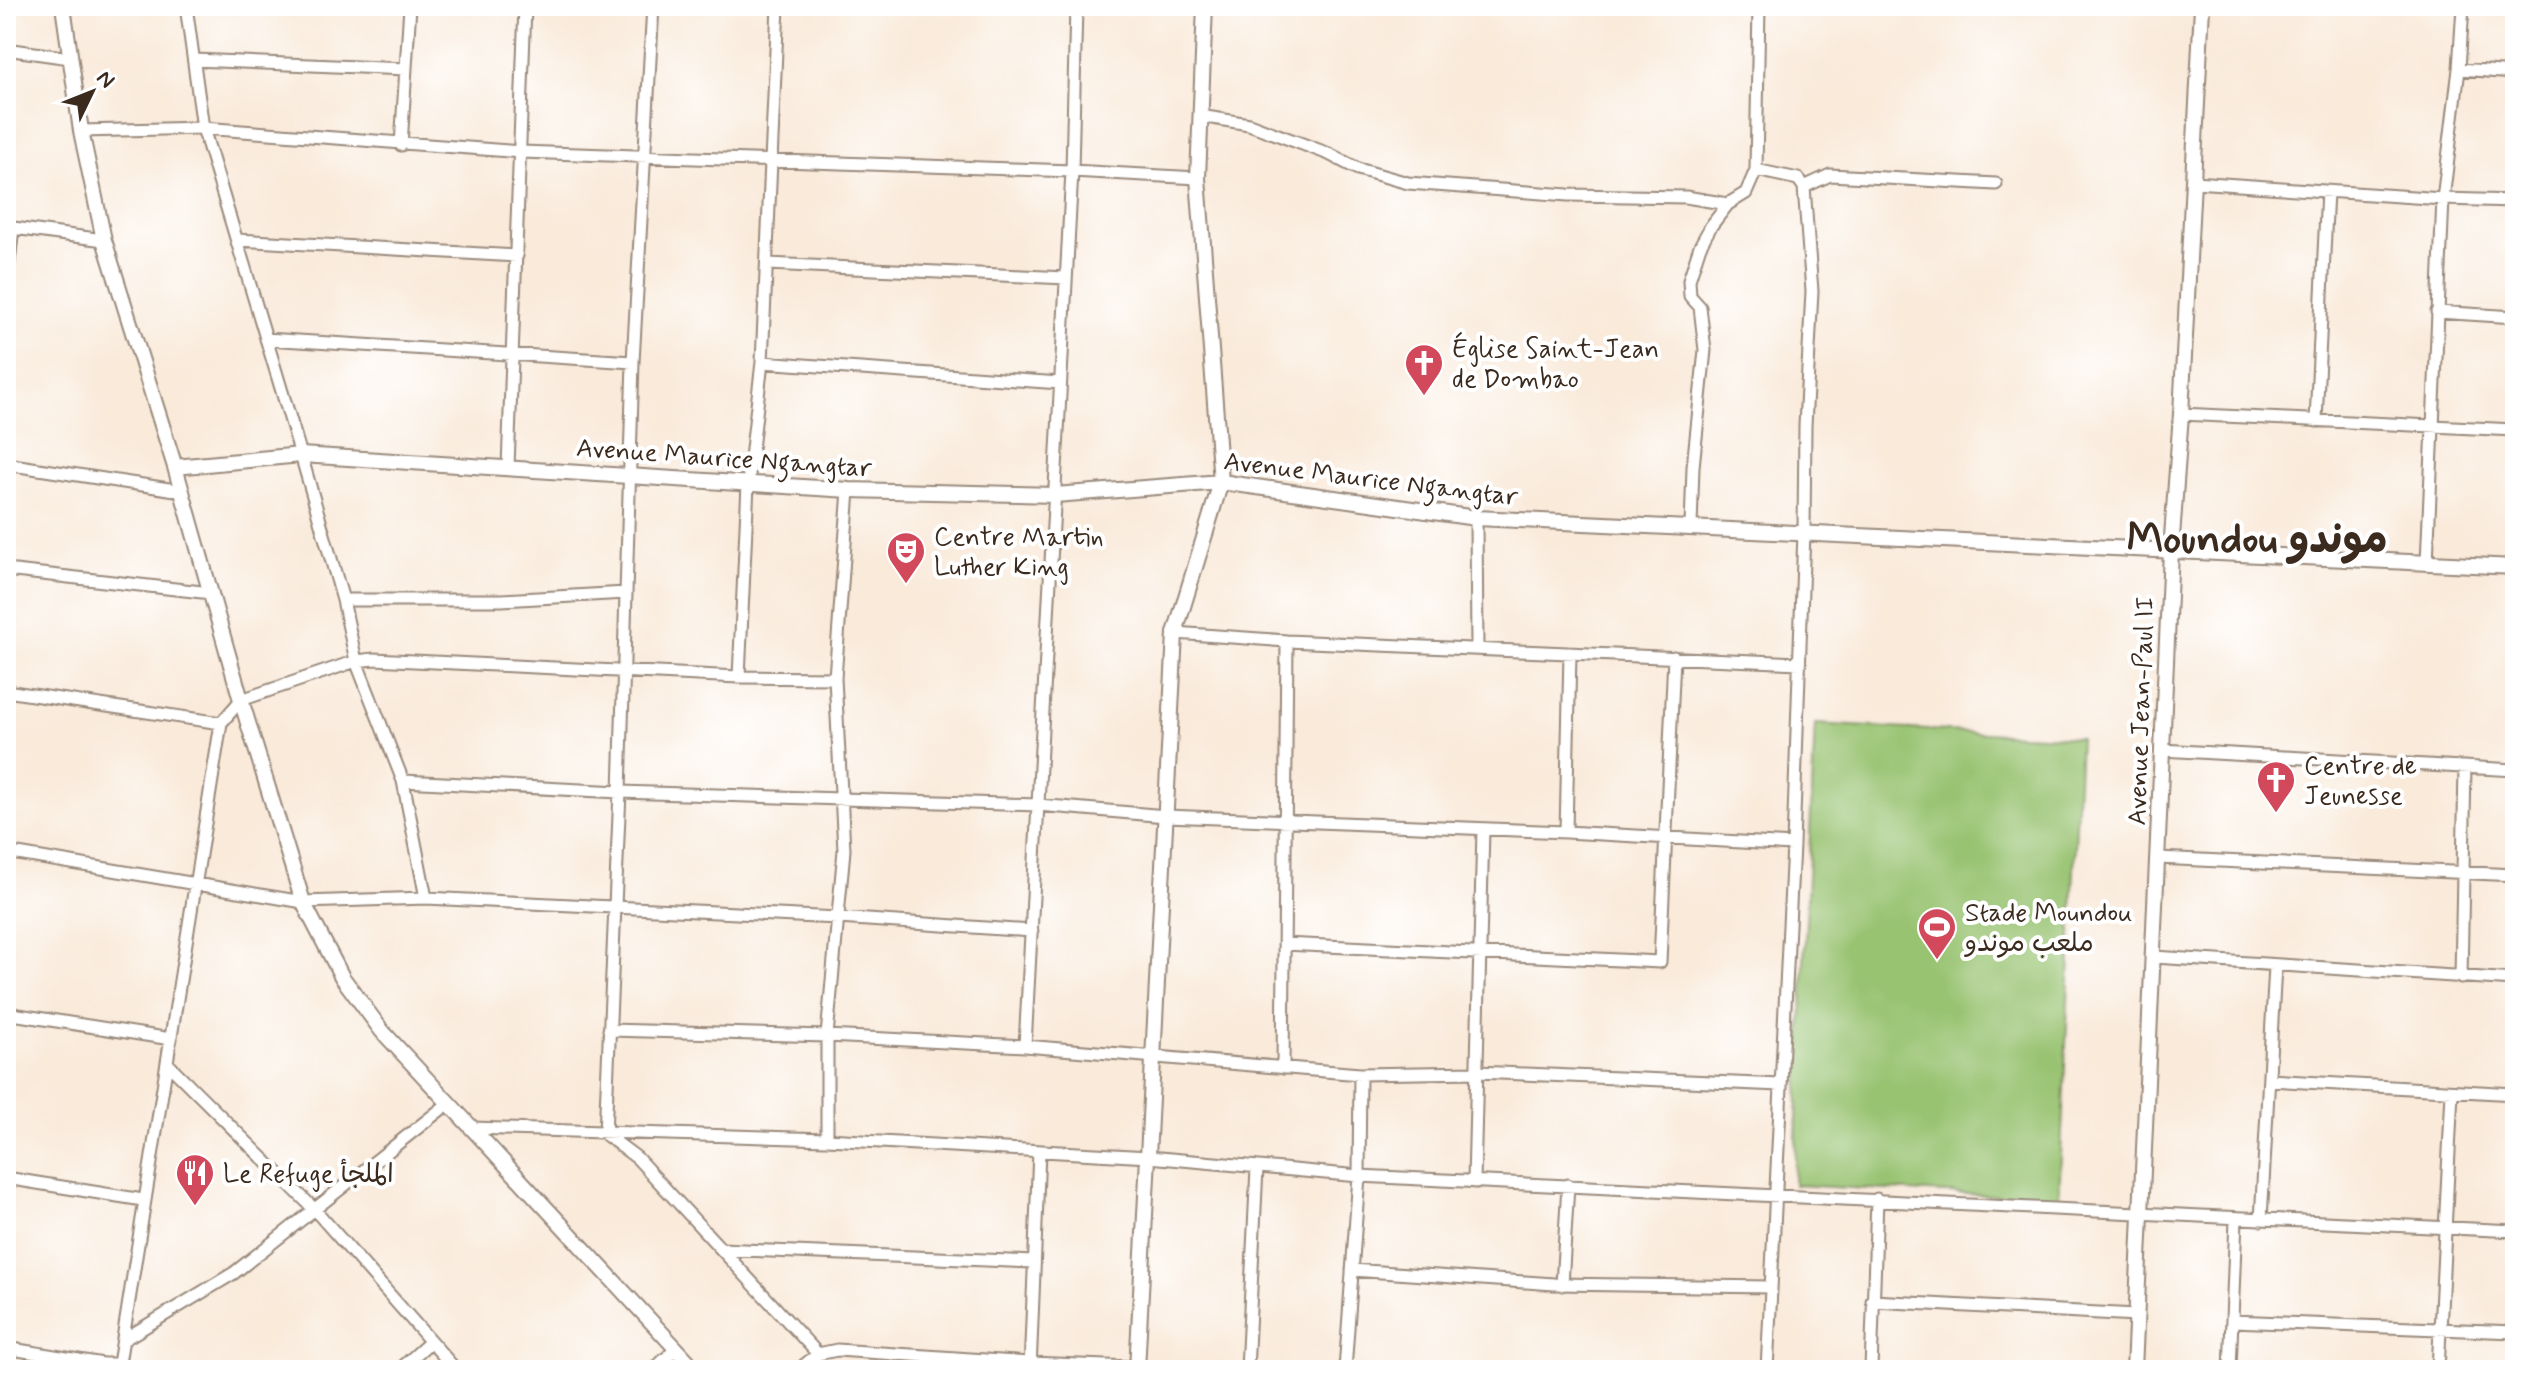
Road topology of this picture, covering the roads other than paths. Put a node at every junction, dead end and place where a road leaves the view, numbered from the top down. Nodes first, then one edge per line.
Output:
1 (63, 6) edge
2 (186, 6) edge
3 (410, 6) edge
4 (525, 6) edge
5 (653, 6) edge
6 (778, 6) edge
7 (1045, 6) edge
8 (1205, 6) edge
9 (1759, 6) edge
10 (2202, 6) edge
11 (2463, 6) edge
12 (1076, 7) edge
13 (6, 49) edge
14 (70, 58) junction
15 (194, 60) junction
16 (406, 69) junction
17 (2459, 69) junction
18 (2515, 73) edge
19 (1200, 116) junction
20 (203, 128) junction
21 (81, 131) junction
22 (401, 145) junction
23 (521, 152) junction
24 (647, 157) junction
25 (772, 162) junction
26 (1756, 170) junction
27 (1072, 171) junction
28 (1198, 178) junction
29 (2194, 182) junction
30 (1996, 184) dead end
31 (1804, 187) junction
32 (2327, 191) junction
33 (2443, 199) junction
34 (2515, 201) edge
35 (1728, 204) junction
36 (10, 227) edge
37 (104, 240) junction
38 (237, 240) junction
39 (517, 256) junction
40 (768, 264) junction
41 (1066, 278) junction
42 (6, 288) edge
43 (2437, 312) junction
44 (2515, 317) edge
45 (266, 339) junction
46 (514, 353) junction
47 (633, 362) junction
48 (762, 362) junction
49 (1060, 383) junction
50 (2181, 414) junction
51 (2316, 421) junction
52 (2432, 426) junction
53 (2515, 430) edge
54 (301, 455) junction
55 (6, 464) edge
56 (175, 467) junction
57 (508, 467) junction
58 (629, 475) junction
59 (1221, 482) junction
60 (748, 484) junction
61 (849, 490) junction
62 (182, 491) junction
63 (1055, 495) junction
64 (1476, 518) junction
65 (1691, 527) junction
66 (1804, 532) junction
67 (2171, 551) junction
68 (2427, 563) junction
69 (2515, 567) edge
70 (6, 570) edge
71 (211, 593) junction
72 (626, 593) junction
73 (343, 600) junction
74 (1175, 633) junction
75 (1287, 641) junction
76 (1477, 649) junction
77 (1570, 653) junction
78 (1674, 657) junction
79 (356, 661) junction
80 (1800, 663) junction
81 (624, 671) junction
82 (739, 677) junction
83 (835, 678) junction
84 (6, 691) edge
85 (241, 700) junction
86 (221, 723) junction
87 (2162, 750) junction
88 (2465, 767) junction
89 (2515, 770) edge
90 (403, 781) junction
91 (620, 792) junction
92 (842, 798) junction
93 (1038, 805) junction
94 (1166, 816) junction
95 (1284, 822) junction
96 (1483, 829) junction
97 (1566, 832) junction
98 (1667, 838) junction
99 (1793, 845) junction
100 (6, 852) edge
101 (2158, 858) junction
102 (2464, 873) junction
103 (2515, 875) edge
104 (196, 884) junction
105 (426, 898) junction
106 (303, 902) junction
107 (615, 909) junction
108 (838, 918) junction
109 (1032, 931) junction
110 (1284, 944) junction
111 (1481, 954) junction
112 (2154, 957) junction
113 (2275, 966) junction
114 (2461, 978) junction
115 (2515, 980) edge
116 (6, 1013) edge
117 (609, 1030) junction
118 (827, 1036) junction
119 (171, 1039) junction
120 (1025, 1046) junction
121 (1154, 1057) junction
122 (167, 1063) junction
123 (1283, 1068) junction
124 (1477, 1072) junction
125 (1360, 1074) junction
126 (2269, 1080) junction
127 (1781, 1085) junction
128 (2452, 1092) junction
129 (2515, 1094) edge
130 (449, 1103) junction
131 (472, 1128) junction
132 (605, 1134) junction
133 (827, 1139) junction
134 (1039, 1151) junction
135 (1149, 1157) junction
136 (1257, 1168) junction
137 (1359, 1176) junction
138 (6, 1178) edge
139 (1474, 1182) junction
140 (1568, 1185) junction
141 (1775, 1194) junction
142 (1877, 1199) junction
143 (143, 1200) junction
144 (315, 1210) junction
145 (2143, 1214) junction
146 (2236, 1219) junction
147 (2261, 1220) junction
148 (2447, 1229) junction
149 (2515, 1231) edge
150 (721, 1249) junction
151 (1034, 1262) junction
152 (1352, 1270) junction
153 (1562, 1285) junction
154 (1771, 1287) junction
155 (1872, 1301) junction
156 (2137, 1315) junction
157 (2232, 1321) junction
158 (2440, 1330) junction
159 (2515, 1332) edge
160 (123, 1340) junction
161 (430, 1342) junction
162 (6, 1348) edge
163 (676, 1349) junction
164 (818, 1354) junction
165 (1030, 1366) edge
166 (99, 1367) edge
167 (118, 1367) edge
168 (1138, 1369) edge
169 (399, 1370) edge
170 (456, 1370) edge
171 (653, 1370) edge
172 (696, 1370) edge
173 (798, 1370) edge
174 (1207, 1370) edge
175 (1247, 1370) edge
176 (1345, 1370) edge
177 (1767, 1370) edge
178 (1871, 1370) edge
179 (2134, 1370) edge
180 (2230, 1370) edge
181 (2438, 1370) edge

1 - 14 street
2 - 15 street
3 - 16 street
4 - 23 street
5 - 24 street
6 - 25 street
7 - 12 street
8 - 19 street
9 - 26 street
10 - 29 street, Avenue Jean-Paul II
11 - 17 street
12 - 27 street
13 - 14 street
14 - 21 street
15 - 16 street
15 - 20 street
16 - 22 street
17 - 18 street
17 - 33 street
19 - 28 street
19 - 35 street
20 - 21 street
20 - 22 street
20 - 38 street
21 - 37 street
22 - 23 street
23 - 24 street
23 - 39 street
24 - 25 street
24 - 47 street
25 - 27 street
25 - 40 street
26 - 31 street
26 - 35 street
27 - 28 street
27 - 41 street
28 - 59 street
29 - 32 street
29 - 50 street, Avenue Jean-Paul II
30 - 31 street
31 - 66 street
32 - 33 street
32 - 51 street
33 - 34 street
33 - 43 street
35 - 65 street
36 - 37 street
36 - 42 street
37 - 56 street
38 - 39 street
38 - 45 street
39 - 46 street
40 - 41 street
40 - 48 street
41 - 49 street
43 - 44 street
43 - 52 street
45 - 46 street
45 - 54 street
46 - 47 street
46 - 57 street
47 - 58 street
48 - 49 street
48 - 60 street
49 - 63 street
50 - 51 street
50 - 67 street, Avenue Jean-Paul II
51 - 52 street
52 - 53 street
52 - 68 street
54 - 56 street, Avenue Maurice Ngangtar
54 - 57 street, Avenue Maurice Ngangtar
54 - 73 street
55 - 62 street
56 - 62 street
57 - 58 street, Avenue Maurice Ngangtar
58 - 60 street, Avenue Maurice Ngangtar
58 - 72 street
59 - 63 street, Avenue Maurice Ngangtar
59 - 64 street, Avenue Maurice Ngangtar
59 - 74 street
60 - 61 street, Avenue Maurice Ngangtar
60 - 82 street
61 - 63 street, Avenue Maurice Ngangtar
61 - 83 street
62 - 71 street
63 - 93 street
64 - 65 street, Avenue Maurice Ngangtar
64 - 76 street
65 - 66 street, Avenue Maurice Ngangtar
66 - 67 street, Avenue Maurice Ngangtar
66 - 80 street
67 - 68 street, Avenue Maurice Ngangtar
67 - 87 street, Avenue Jean-Paul II
68 - 69 street, Avenue Maurice Ngangtar
70 - 71 street
71 - 85 street
72 - 73 street
72 - 81 street
73 - 79 street
74 - 75 street
74 - 94 street
75 - 76 street
75 - 95 street
76 - 77 street
77 - 78 street
77 - 97 street
78 - 80 street
78 - 98 street
79 - 81 street
79 - 85 street
79 - 90 street
80 - 99 street
81 - 82 street
81 - 91 street
82 - 83 street
83 - 92 street
84 - 86 street
85 - 86 street
85 - 106 street
86 - 104 street
87 - 88 street
87 - 101 street, Avenue Jean-Paul II
88 - 89 street
88 - 102 street
90 - 91 street
90 - 105 street
91 - 92 street
91 - 107 street
92 - 93 street
92 - 108 street
93 - 94 street
93 - 109 street
94 - 95 street
94 - 121 street
95 - 96 street
95 - 110 street
96 - 97 street
96 - 111 street
97 - 98 street
98 - 99 street
98 - 111 street
99 - 127 street
100 - 104 street
101 - 102 street
101 - 112 street, Avenue Jean-Paul II
102 - 103 street
102 - 114 street
104 - 106 street
104 - 119 street
105 - 106 street
105 - 107 street
106 - 130 street
107 - 108 street
107 - 117 street
108 - 109 street
108 - 118 street
109 - 120 street
110 - 111 street
110 - 123 street
111 - 124 street
112 - 113 street
112 - 145 street, Avenue Jean-Paul II
113 - 114 street
113 - 126 street
114 - 115 street
116 - 119 street
117 - 118 street
117 - 132 street
118 - 120 street
118 - 133 street
119 - 122 street
120 - 121 street
121 - 123 street
121 - 135 street
122 - 143 street
122 - 144 street
123 - 125 street
124 - 125 street
124 - 127 street
124 - 139 street
125 - 137 street
126 - 128 street
126 - 147 street
127 - 141 street
128 - 129 street
128 - 148 street
130 - 131 street
130 - 144 street
131 - 132 street
131 - 163 street
132 - 133 street
132 - 150 street
133 - 134 street
134 - 135 street
134 - 151 street
135 - 136 street
135 - 168 street
136 - 137 street
136 - 175 street
137 - 139 street
137 - 152 street
138 - 143 street
139 - 140 street
140 - 141 street
140 - 153 street
141 - 142 street
141 - 154 street
142 - 145 street
142 - 155 street
143 - 160 street
144 - 160 street
144 - 161 street
145 - 146 street
145 - 156 street, Avenue Jean-Paul II
146 - 147 street
146 - 157 street
147 - 148 street
148 - 149 street
148 - 158 street
150 - 151 street
150 - 164 street
151 - 165 street
152 - 153 street
152 - 176 street
153 - 154 street
154 - 177 street
155 - 156 street
155 - 178 street
156 - 179 street, Avenue Jean-Paul II
157 - 158 street
157 - 180 street
158 - 159 street
158 - 181 street
160 - 167 street
161 - 169 street
161 - 170 street
162 - 166 street
163 - 171 street
163 - 172 street
164 - 165 street
164 - 173 street
165 - 168 street
166 - 167 street
168 - 174 street

